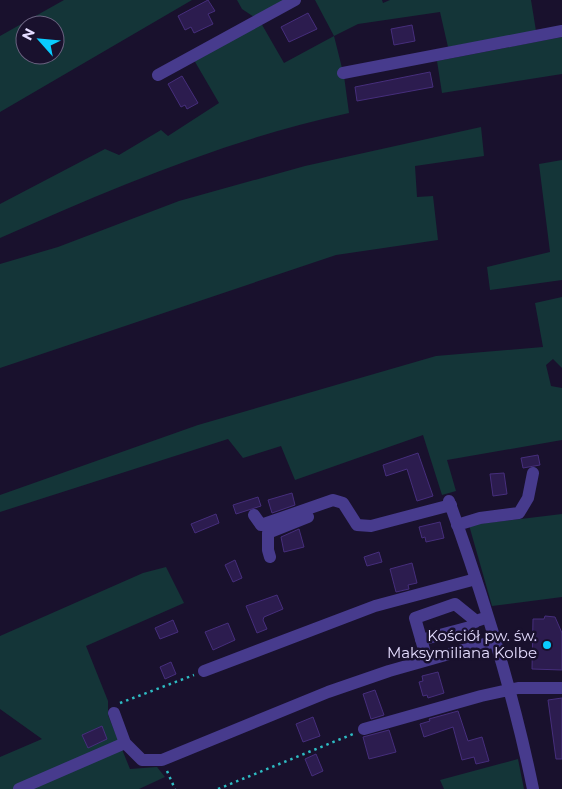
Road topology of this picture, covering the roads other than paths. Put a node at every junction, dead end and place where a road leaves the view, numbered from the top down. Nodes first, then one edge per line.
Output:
1 (295, 0) edge
2 (562, 31) edge
3 (343, 73) dead end
4 (158, 75) dead end
5 (533, 473) dead end
6 (346, 508) junction
7 (254, 515) dead end
8 (457, 525) junction
9 (270, 557) dead end
10 (476, 579) junction
11 (482, 619) junction
12 (421, 640) junction
13 (496, 641) junction
14 (427, 660) junction
15 (204, 671) road end
16 (562, 688) edge
17 (508, 691) junction
18 (114, 713) road end
19 (364, 729) road end
20 (125, 743) junction
21 (19, 789) edge
22 (533, 789) edge

1 - 4 street
2 - 3 street
5 - 8 street
6 - 7 street
6 - 8 street
6 - 9 street
8 - 10 street
10 - 11 street
10 - 15 street
11 - 12 street
11 - 12 street
11 - 13 street
12 - 14 street
13 - 14 street
13 - 17 street
14 - 20 street
16 - 17 street
17 - 19 street
17 - 22 street
18 - 20 street
20 - 21 street

